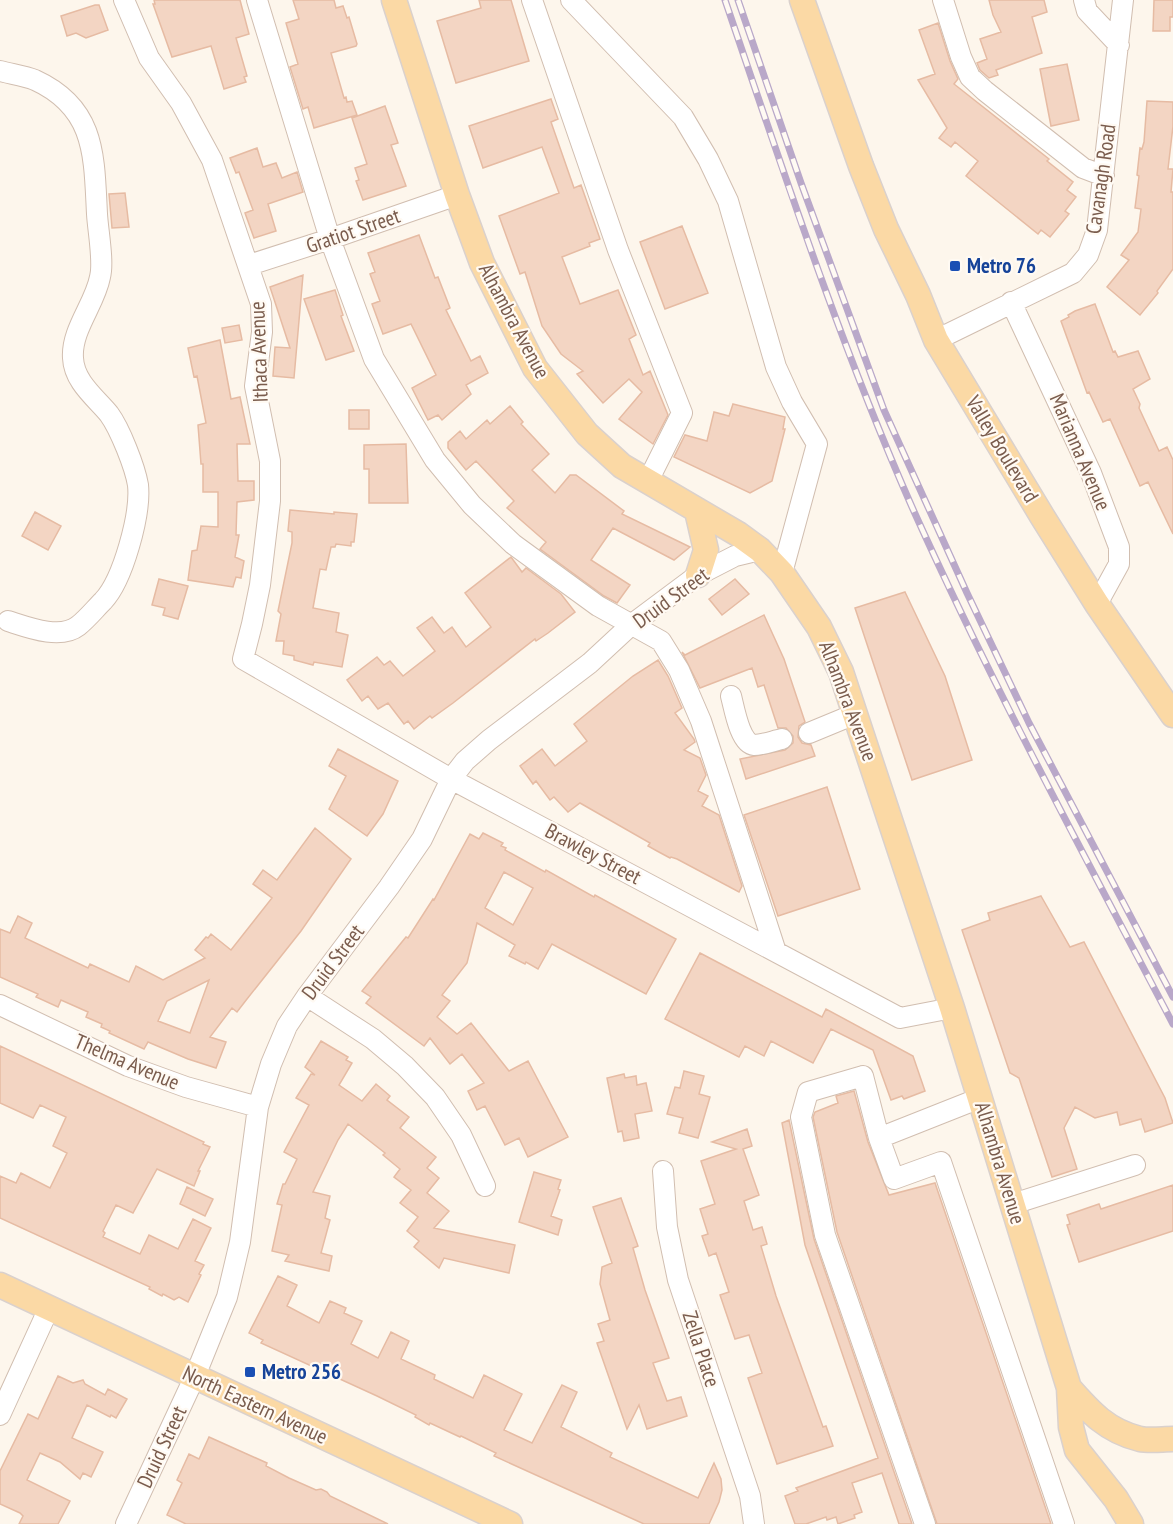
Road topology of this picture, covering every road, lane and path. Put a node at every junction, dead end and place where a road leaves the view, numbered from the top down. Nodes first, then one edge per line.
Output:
1 (124, 0) edge
2 (257, 0) edge
3 (394, 0) edge
4 (532, 0) edge
5 (571, 0) edge
6 (802, 0) edge
7 (943, 0) edge
8 (1084, 0) edge
9 (1123, 0) edge
10 (1119, 45) junction
11 (0, 71) edge
12 (1104, 176) junction
13 (457, 195) junction
14 (330, 239) junction
15 (249, 265) junction
16 (1011, 302) junction
17 (936, 340) junction
18 (648, 482) junction
19 (697, 511) junction
20 (760, 550) junction
21 (782, 573) junction
22 (698, 575) junction
23 (1097, 604) junction
24 (8, 621) dead end
25 (631, 624) junction
26 (243, 659) joint
27 (731, 696) dead end
28 (855, 714) junction
29 (1173, 715) edge
30 (809, 733) dead end
31 (782, 739) dead end
32 (451, 779) junction
33 (776, 952) junction
34 (307, 996) junction
35 (0, 1005) edge
36 (952, 1008) junction
37 (980, 1098) junction
38 (258, 1107) junction
39 (879, 1138) junction
40 (1135, 1165) dead end
41 (663, 1171) dead end
42 (485, 1186) dead end
43 (1012, 1204) junction
44 (0, 1285) edge
45 (49, 1308) junction
46 (195, 1377) junction
47 (1069, 1388) junction
48 (0, 1415) edge
49 (1173, 1439) edge
50 (126, 1524) edge
51 (510, 1524) edge
52 (754, 1524) edge
53 (925, 1524) edge
54 (1064, 1524) edge
55 (1131, 1524) edge

1 - 15 street, Ithaca Avenue
2 - 14 street
3 - 13 main road, Alhambra Avenue
4 - 18 street
5 - 21 street
6 - 17 main road, Valley Boulevard
7 - 12 street
8 - 10 street
9 - 10 street, Cavanagh Road
10 - 12 street, Cavanagh Road
11 - 24 street
12 - 16 street, Cavanagh Road
13 - 14 street, Gratiot Street
13 - 18 main road, Alhambra Avenue
14 - 15 street, Gratiot Street
14 - 25 street
15 - 26 street, Ithaca Avenue
16 - 17 street, Cavanagh Road
16 - 23 street, Marianna Avenue
17 - 23 main road, Valley Boulevard
18 - 19 main road, Alhambra Avenue
19 - 20 main road, Alhambra Avenue
19 - 22 main road
20 - 21 main road, Alhambra Avenue
20 - 22 street, Druid Street
21 - 28 main road, Alhambra Avenue
22 - 25 street, Druid Street
23 - 29 main road, Valley Boulevard
25 - 32 street, Druid Street
25 - 33 street
26 - 32 street, Brawley Street
27 - 31 street
28 - 30 street
28 - 36 main road, Alhambra Avenue
32 - 33 street, Brawley Street
32 - 34 street, Druid Street
33 - 36 street, Brawley Street
34 - 38 street, Druid Street
34 - 42 street
35 - 38 street, Thelma Avenue
36 - 37 main road, Alhambra Avenue
37 - 39 street
37 - 43 main road, Alhambra Avenue
38 - 46 street, Druid Street
39 - 53 street
39 - 54 street
40 - 43 street
41 - 52 street, Zella Place
43 - 47 main road, Alhambra Avenue
44 - 45 main road, North Eastern Avenue
45 - 46 main road, North Eastern Avenue
45 - 48 street
46 - 50 street, Druid Street
46 - 51 main road, North Eastern Avenue
47 - 49 main road
47 - 55 main road

